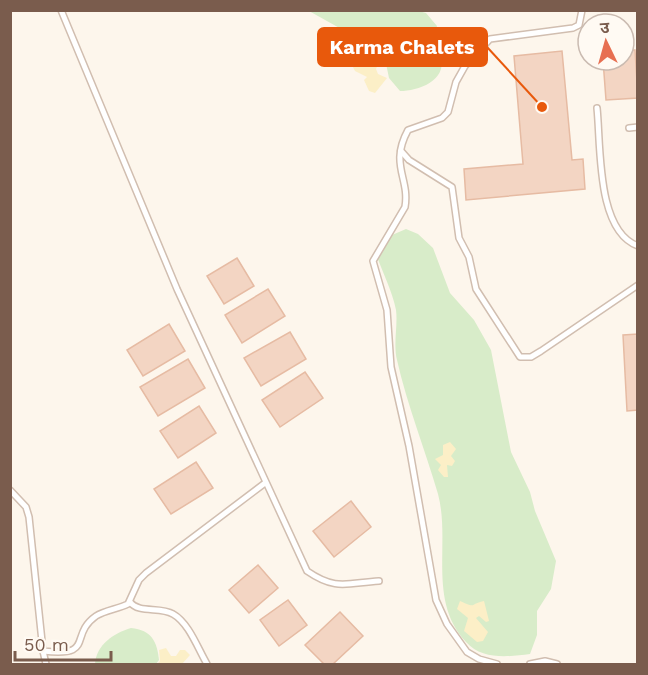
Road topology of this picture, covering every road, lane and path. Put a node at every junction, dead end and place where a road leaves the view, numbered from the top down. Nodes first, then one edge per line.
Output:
1 (61, 10) edge
2 (582, 10) edge
3 (597, 108) dead end
4 (638, 127) edge
5 (629, 128) dead end
6 (401, 150) junction
7 (638, 246) edge
8 (638, 285) edge
9 (266, 483) junction
10 (10, 490) edge
11 (379, 580) dead end
12 (130, 602) junction
13 (43, 651) junction
14 (46, 664) edge
15 (207, 664) edge
16 (497, 664) edge
17 (530, 664) edge
18 (557, 664) edge

1 - 9 lane
2 - 6 lane
3 - 7 lane
4 - 5 lane
6 - 8 lane
6 - 16 lane
9 - 11 lane
9 - 12 lane
10 - 13 lane
12 - 13 lane
12 - 15 lane
13 - 14 lane
17 - 18 lane

